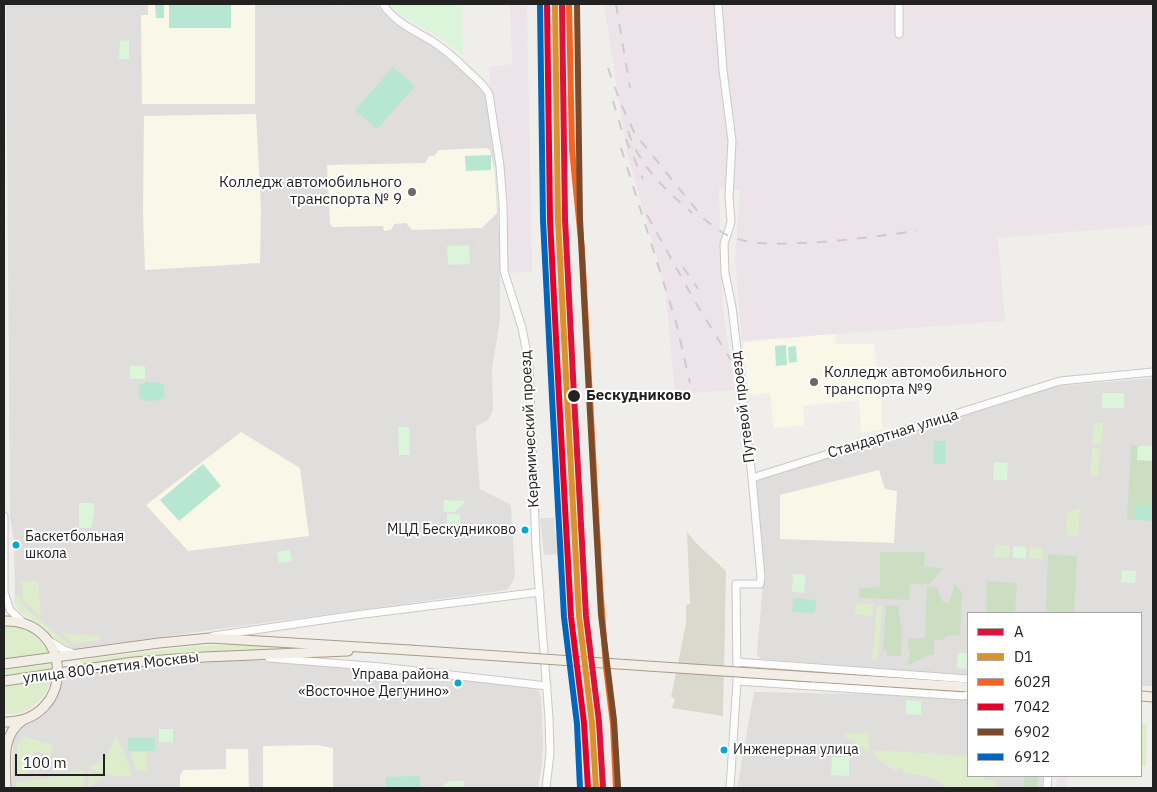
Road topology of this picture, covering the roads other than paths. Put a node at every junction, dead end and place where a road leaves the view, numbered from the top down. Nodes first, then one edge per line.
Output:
1 (383, 4) edge
2 (718, 4) edge
3 (898, 4) edge
4 (899, 34) dead end
5 (1153, 372) edge
6 (752, 478) junction
7 (4, 516) edge
8 (540, 592) junction
9 (4, 597) edge
10 (4, 621) edge
11 (25, 624) junction
12 (194, 639) junction
13 (47, 640) junction
14 (391, 649) junction
15 (76, 654) junction
16 (56, 656) junction
17 (243, 656) junction
18 (737, 662) junction
19 (4, 664) edge
20 (58, 672) junction
21 (967, 680) edge
22 (4, 681) edge
23 (737, 682) junction
24 (547, 686) junction
25 (967, 686) edge
26 (967, 695) edge
27 (26, 718) junction
28 (4, 722) edge
29 (5, 744) edge
30 (6, 788) edge
31 (546, 788) edge
32 (730, 788) edge

1 - 8 street, Керамический проезд
2 - 6 street, Путевой проезд
3 - 4 street
5 - 6 street, Стандартная улица
6 - 18 street, Путевой проезд
7 - 9 street
8 - 12 street, улица 800-летия Москвы
8 - 24 street, Керамический проезд
9 - 11 street
10 - 11 main road
11 - 13 main road
12 - 14 main road
12 - 15 main road, улица 800-летия Москвы
13 - 15 street
13 - 16 main road
14 - 17 main road
14 - 25 main road, bridge
15 - 16 main road, улица 800-летия Москвы
16 - 19 main road, улица 800-летия Москвы
16 - 20 main road
17 - 20 main road, улица 800-летия Москвы
17 - 24 street, улица 800-летия Москвы
18 - 21 street
18 - 23 street, Путевой проезд
20 - 22 main road, улица 800-летия Москвы
20 - 27 main road
23 - 26 street
23 - 32 street, Путевой проезд
24 - 31 street, Керамический проезд
27 - 28 main road
27 - 29 main road
29 - 30 main road

